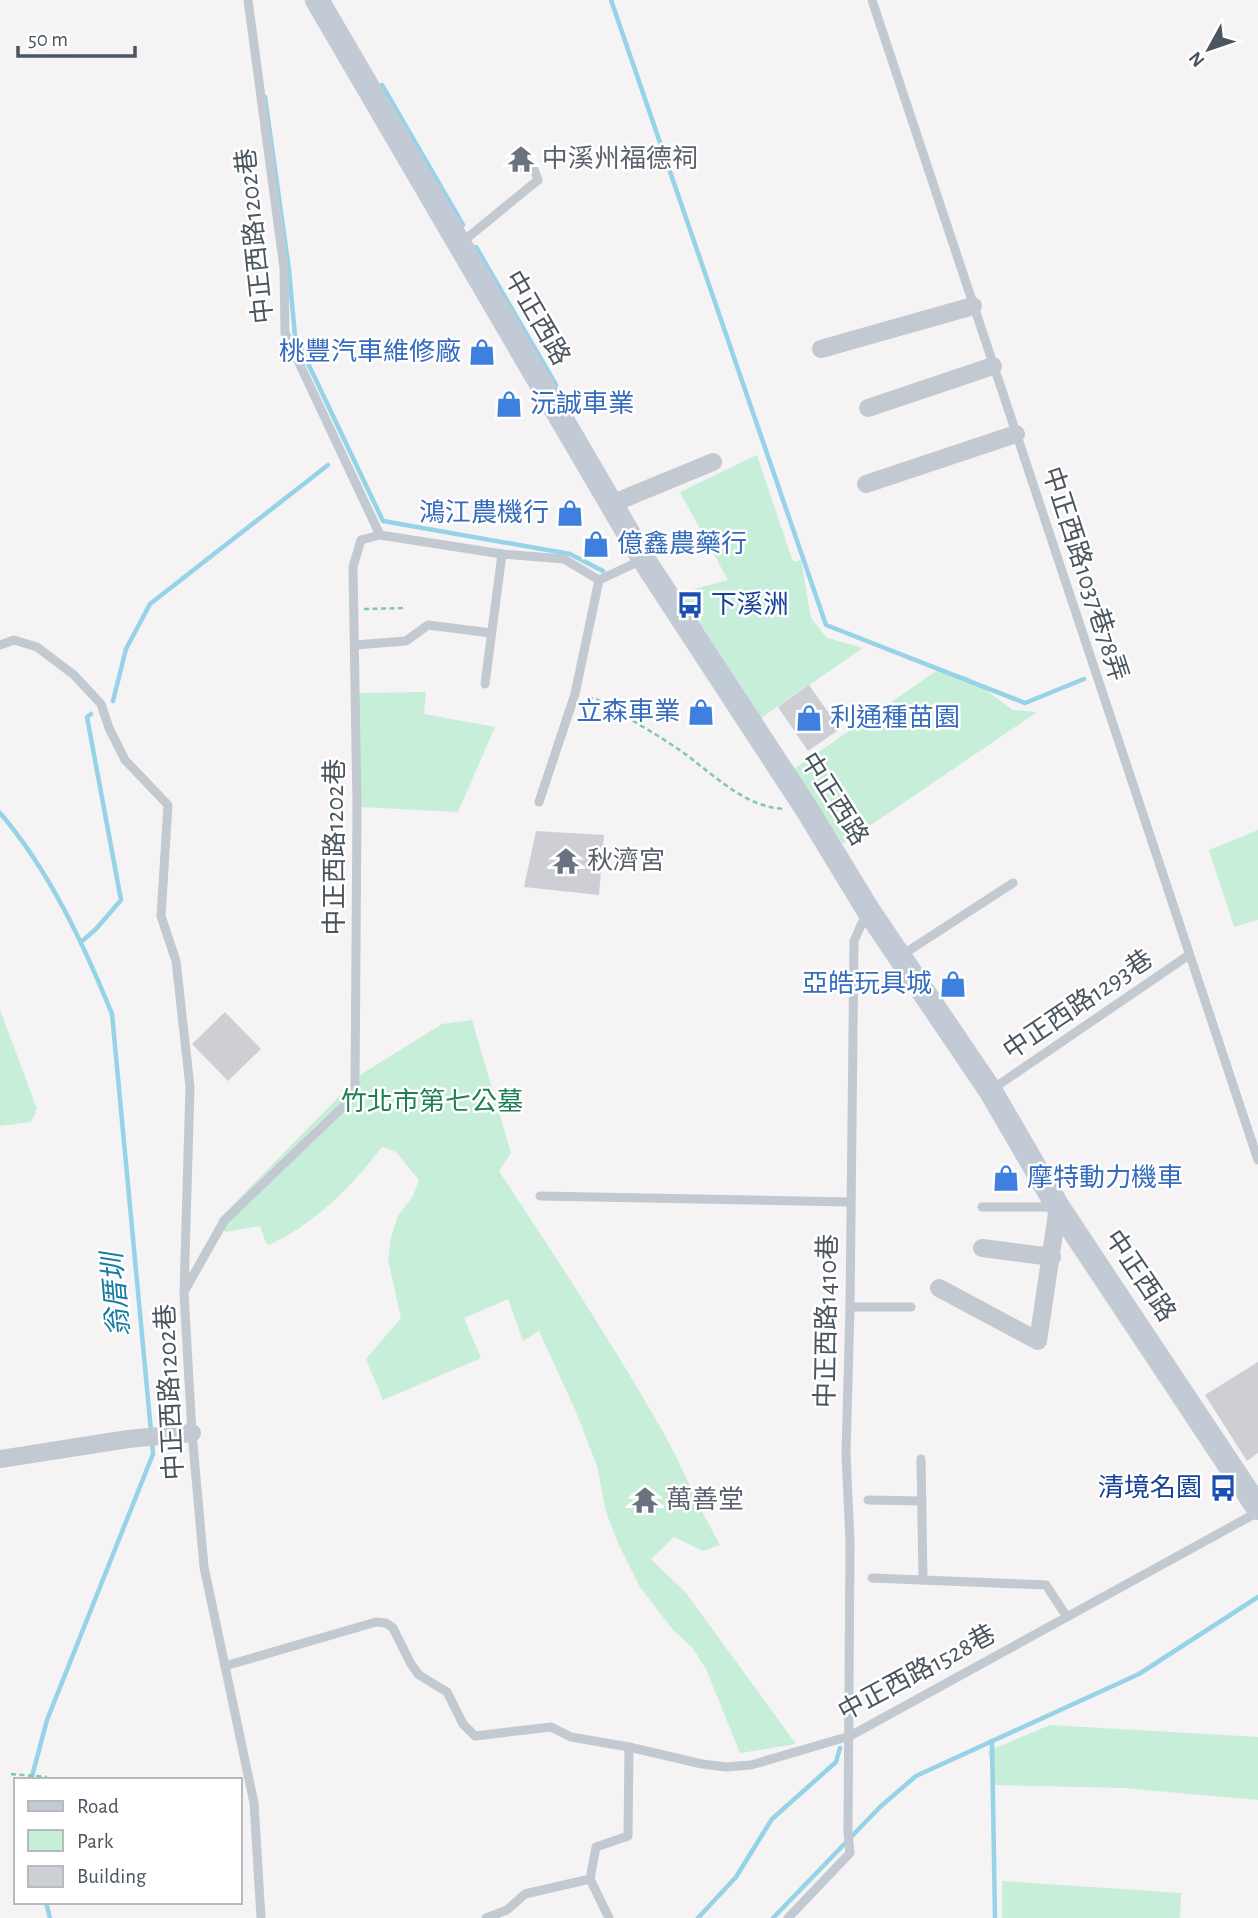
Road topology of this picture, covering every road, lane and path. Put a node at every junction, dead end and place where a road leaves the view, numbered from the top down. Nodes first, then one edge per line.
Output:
1 (248, 0) edge
2 (317, 0) edge
3 (872, 0) edge
4 (534, 169) dead end
5 (460, 244) junction
6 (973, 306) junction
7 (821, 349) dead end
8 (993, 366) junction
9 (868, 408) dead end
10 (1016, 434) junction
11 (713, 462) dead end
12 (866, 484) dead end
13 (611, 504) junction
14 (380, 535) junction
15 (502, 554) junction
16 (644, 559) junction
17 (599, 580) junction
18 (405, 608) dead end
19 (354, 610) junction
20 (491, 633) junction
21 (0, 645) edge
22 (355, 645) junction
23 (485, 684) dead end
24 (575, 694) junction
25 (539, 802) dead end
26 (808, 811) junction
27 (1013, 883) dead end
28 (868, 910) junction
29 (1189, 955) junction
30 (900, 956) junction
31 (990, 1090) junction
32 (1258, 1160) edge
33 (540, 1196) dead end
34 (850, 1202) junction
35 (982, 1207) dead end
36 (1058, 1207) junction
37 (982, 1248) dead end
38 (1052, 1256) junction
39 (939, 1288) dead end
40 (184, 1293) junction
41 (850, 1307) junction
42 (911, 1307) dead end
43 (192, 1433) junction
44 (0, 1459) edge
45 (921, 1459) dead end
46 (869, 1500) dead end
47 (922, 1501) junction
48 (1258, 1510) edge
49 (872, 1578) dead end
50 (923, 1580) junction
51 (1067, 1617) junction
52 (225, 1666) junction
53 (850, 1736) junction
54 (629, 1747) junction
55 (11, 1774) dead end
56 (47, 1777) dead end
57 (590, 1879) junction
58 (261, 1918) edge
59 (486, 1918) edge
60 (609, 1918) edge
61 (788, 1918) edge

1 - 14 lane, 中正西路1202巷
2 - 5 main road, 中正西路
3 - 6 lane, 中正西路1037巷78弄
4 - 5 lane
5 - 13 main road, 中正西路
6 - 7 street
6 - 8 lane, 中正西路1037巷78弄
8 - 9 street
8 - 10 lane, 中正西路1037巷78弄
10 - 12 street
10 - 29 lane, 中正西路1037巷78弄
11 - 13 street
13 - 16 main road, 中正西路
14 - 15 lane
14 - 19 lane, 中正西路1202巷
15 - 17 lane
15 - 20 lane
16 - 17 lane
16 - 26 main road, 中正西路
17 - 24 lane
18 - 19 path
19 - 22 lane, 中正西路1202巷
20 - 22 lane
20 - 23 lane
21 - 40 lane
22 - 40 lane, 中正西路1202巷
24 - 25 lane
24 - 26 path
26 - 28 main road, 中正西路
27 - 30 lane
28 - 30 main road, 中正西路
28 - 34 lane, 中正西路1410巷
29 - 31 lane, 中正西路1293巷
29 - 32 lane, 中正西路1037巷78弄
30 - 31 main road, 中正西路
31 - 36 main road, 中正西路
33 - 34 lane
34 - 41 lane, 中正西路1410巷
35 - 36 lane
36 - 38 street
36 - 48 main road, 中正西路
37 - 38 street
38 - 39 street
40 - 43 lane, 中正西路1202巷
41 - 42 lane
41 - 53 lane, 中正西路1410巷
43 - 44 street
43 - 52 lane, 中正西路1202巷
45 - 47 lane
46 - 47 lane
47 - 50 lane
48 - 51 lane, 中正西路1528巷
49 - 50 lane
50 - 51 lane
51 - 53 lane, 中正西路1528巷
52 - 54 lane, 中正西路1528巷
52 - 58 lane, 中正西路1202巷
53 - 54 lane, 中正西路1528巷
53 - 61 lane, 中正西路1410巷
54 - 57 lane
55 - 56 path
57 - 59 lane
57 - 60 lane

